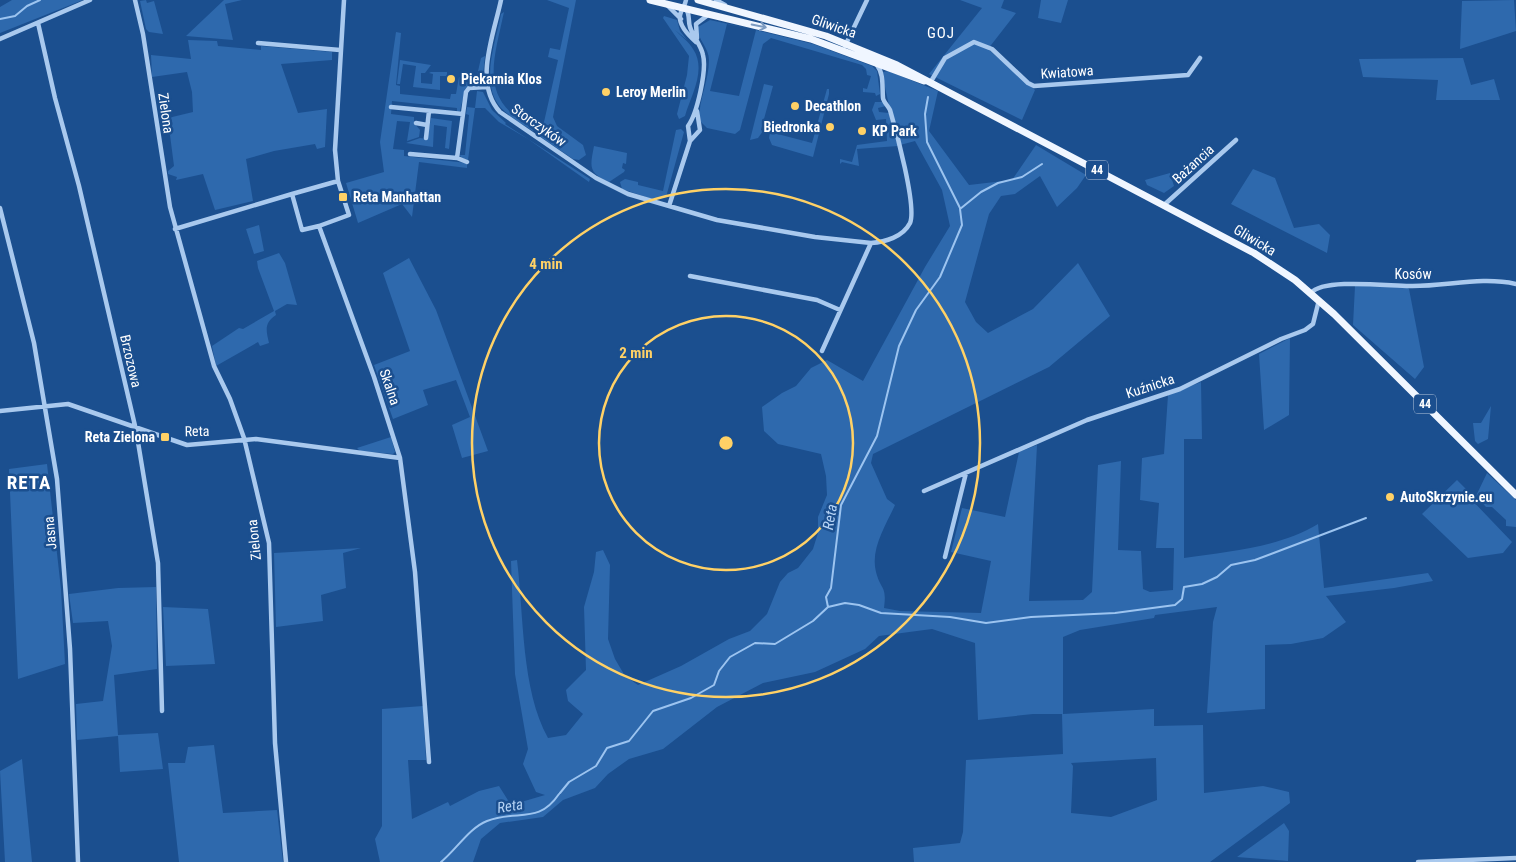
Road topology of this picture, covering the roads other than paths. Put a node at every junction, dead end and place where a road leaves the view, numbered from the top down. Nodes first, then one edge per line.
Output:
1 (90, 0) edge
2 (135, 0) edge
3 (344, 0) edge
4 (501, 0) edge
5 (650, 0) edge
6 (698, 0) edge
7 (716, 0) edge
8 (867, 0) edge
9 (664, 3) junction
10 (685, 4) edge
11 (735, 11) junction
12 (710, 14) junction
13 (681, 18) junction
14 (38, 23) junction
15 (0, 39) edge
16 (258, 43) dead end
17 (698, 43) junction
18 (845, 46) junction
19 (340, 50) junction
20 (869, 58) junction
21 (1200, 58) dead end
22 (929, 82) junction
23 (487, 87) junction
24 (391, 107) dead end
25 (429, 111) junction
26 (463, 114) junction
27 (416, 123) dead end
28 (694, 123) junction
29 (427, 125) junction
30 (692, 133) junction
31 (426, 138) dead end
32 (1236, 140) dead end
33 (410, 154) dead end
34 (457, 158) junction
35 (467, 162) dead end
36 (338, 181) junction
37 (292, 194) junction
38 (1164, 205) junction
39 (669, 206) junction
40 (0, 208) edge
41 (318, 226) junction
42 (175, 229) junction
43 (871, 243) junction
44 (690, 276) dead end
45 (1516, 284) edge
46 (1311, 293) junction
47 (1319, 300) junction
48 (840, 310) junction
49 (822, 350) dead end
50 (46, 406) junction
51 (0, 411) edge
52 (136, 428) junction
53 (244, 438) junction
54 (400, 458) junction
55 (966, 473) junction
56 (924, 491) dead end
57 (1516, 495) edge
58 (945, 557) dead end
59 (162, 711) dead end
60 (429, 762) dead end
61 (1516, 858) edge
62 (78, 862) edge
63 (286, 862) edge
64 (1418, 862) edge

1 - 14 street
2 - 42 street, Zielona
3 - 19 street
4 - 23 street, Storczyków
5 - 9 main road, Gliwicka / 44
6 - 11 main road, Gliwicka / 44
7 - 11 street
8 - 18 street
9 - 10 main road, Gliwicka / 44
9 - 13 street
10 - 12 main road, Gliwicka / 44
10 - 13 street
10 - 17 street
11 - 18 main road, Gliwicka / 44
12 - 17 street
12 -> 18 main road, Gliwicka / 44
13 - 17 street
14 - 15 street
14 - 52 street, Brzozowa
16 - 19 street
17 - 28 street
18 - 20 main road, Gliwicka / 44
18 - 22 main road, Gliwicka / 44
19 - 36 street
20 - 22 main road, Gliwicka / 44
20 - 43 street
21 - 22 street, Kwiatowa
22 - 38 main road, Gliwicka / 44
23 - 26 street
23 - 39 street, Storczyków
24 - 25 street
25 - 26 street
25 - 29 street
26 - 34 street
27 - 29 street
28 - 30 street
28 - 30 street
29 - 31 street
30 - 39 street
32 - 38 street, Bażancia
33 - 34 street
34 - 35 street
36 - 37 street
36 - 41 street
37 - 41 street
37 - 42 street
38 - 46 main road, Gliwicka / 44
39 - 43 street, Storczyków
40 - 50 street, Jasna
41 - 54 street, Skalna
42 - 53 street, Zielona
43 - 48 street
44 - 48 street
45 - 46 street, Kosów
46 - 47 main road, Gliwicka / 44
47 - 55 street, Kuźnicka
47 - 57 main road, Gliwicka / 44
48 - 49 street
50 - 51 street, Reta
50 - 52 street, Reta
50 - 62 street, Jasna
52 - 53 street, Reta
52 - 59 street, Brzozowa
53 - 54 street, Reta
53 - 63 street, Zielona
54 - 60 street, Skalna
55 - 56 street, Kuźnicka
55 - 58 street
61 - 64 street

